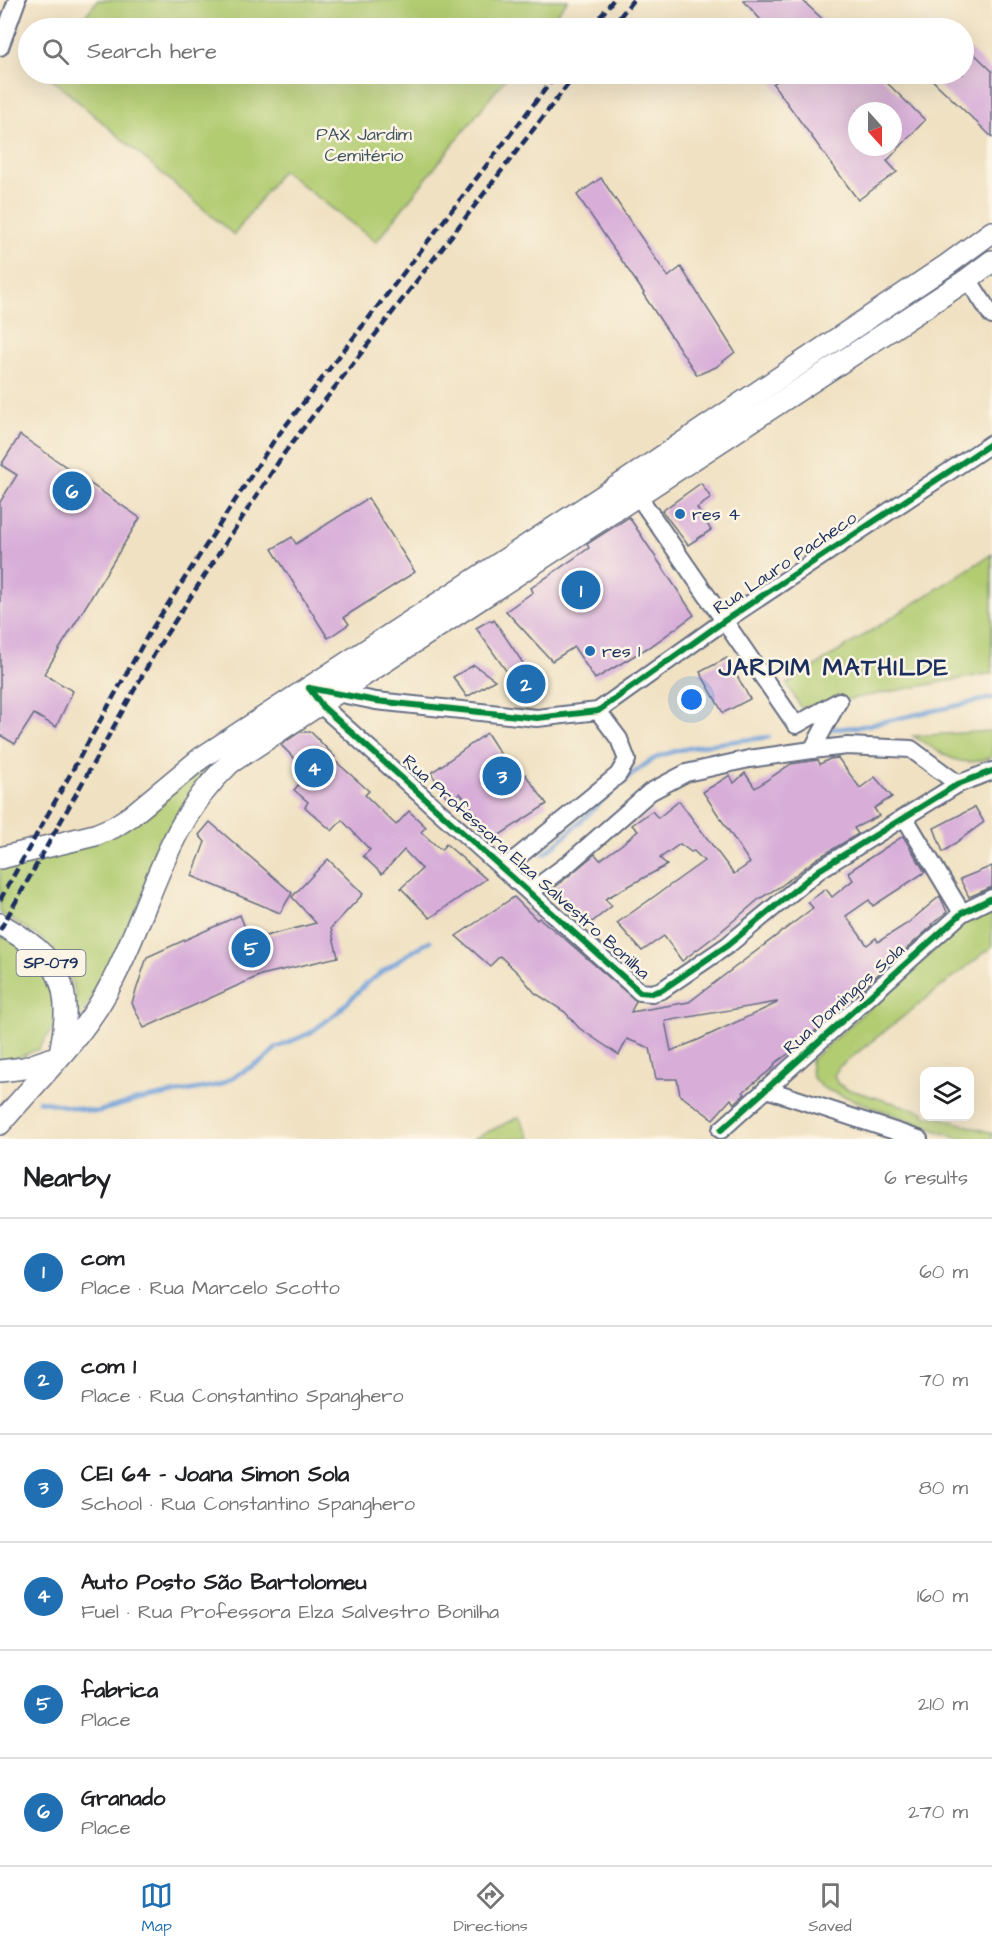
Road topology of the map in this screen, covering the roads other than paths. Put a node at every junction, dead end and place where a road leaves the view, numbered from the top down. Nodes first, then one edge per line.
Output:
1 (17, 0) edge
2 (0, 47) edge
3 (992, 232) edge
4 (992, 261) edge
5 (968, 279) junction
6 (992, 316) edge
7 (992, 443) edge
8 (636, 494) junction
9 (724, 621) junction
10 (322, 695) junction
11 (598, 711) junction
12 (812, 750) junction
13 (992, 771) edge
14 (958, 784) junction
15 (905, 818) junction
16 (0, 858) edge
17 (503, 868) junction
18 (530, 892) junction
19 (992, 898) edge
20 (962, 913) junction
21 (0, 924) edge
22 (59, 1056) junction
23 (0, 1071) edge
24 (766, 1089) junction
25 (0, 1124) edge
26 (721, 1130) dead end
27 (919, 1139) edge

1 - 2 street
3 - 8 main road
4 - 5 main road
5 - 6 street
5 - 8 main road
7 - 9 street, Rua Lauro Pacheco
8 - 9 street
8 - 10 main road
9 - 11 street, Rua Lauro Pacheco
9 - 12 street
10 - 11 street
10 - 16 main road
10 - 17 street, Rua Professora Elza Salvestro Bonilha
10 - 22 main road
11 - 17 street
12 - 14 street
12 - 18 street
13 - 14 street, Rua Professora Elza Salvestro Bonilha
14 - 15 street, Rua Professora Elza Salvestro Bonilha
15 - 18 street, Rua Professora Elza Salvestro Bonilha
15 - 20 street
17 - 18 street, Rua Professora Elza Salvestro Bonilha
19 - 20 street, Rua Domingos Sola
20 - 24 street, Rua Domingos Sola
21 - 22 main road, SP-079
22 - 23 main road
22 - 25 main road, SP-079
24 - 26 street, Rua Domingos Sola
24 - 27 street

